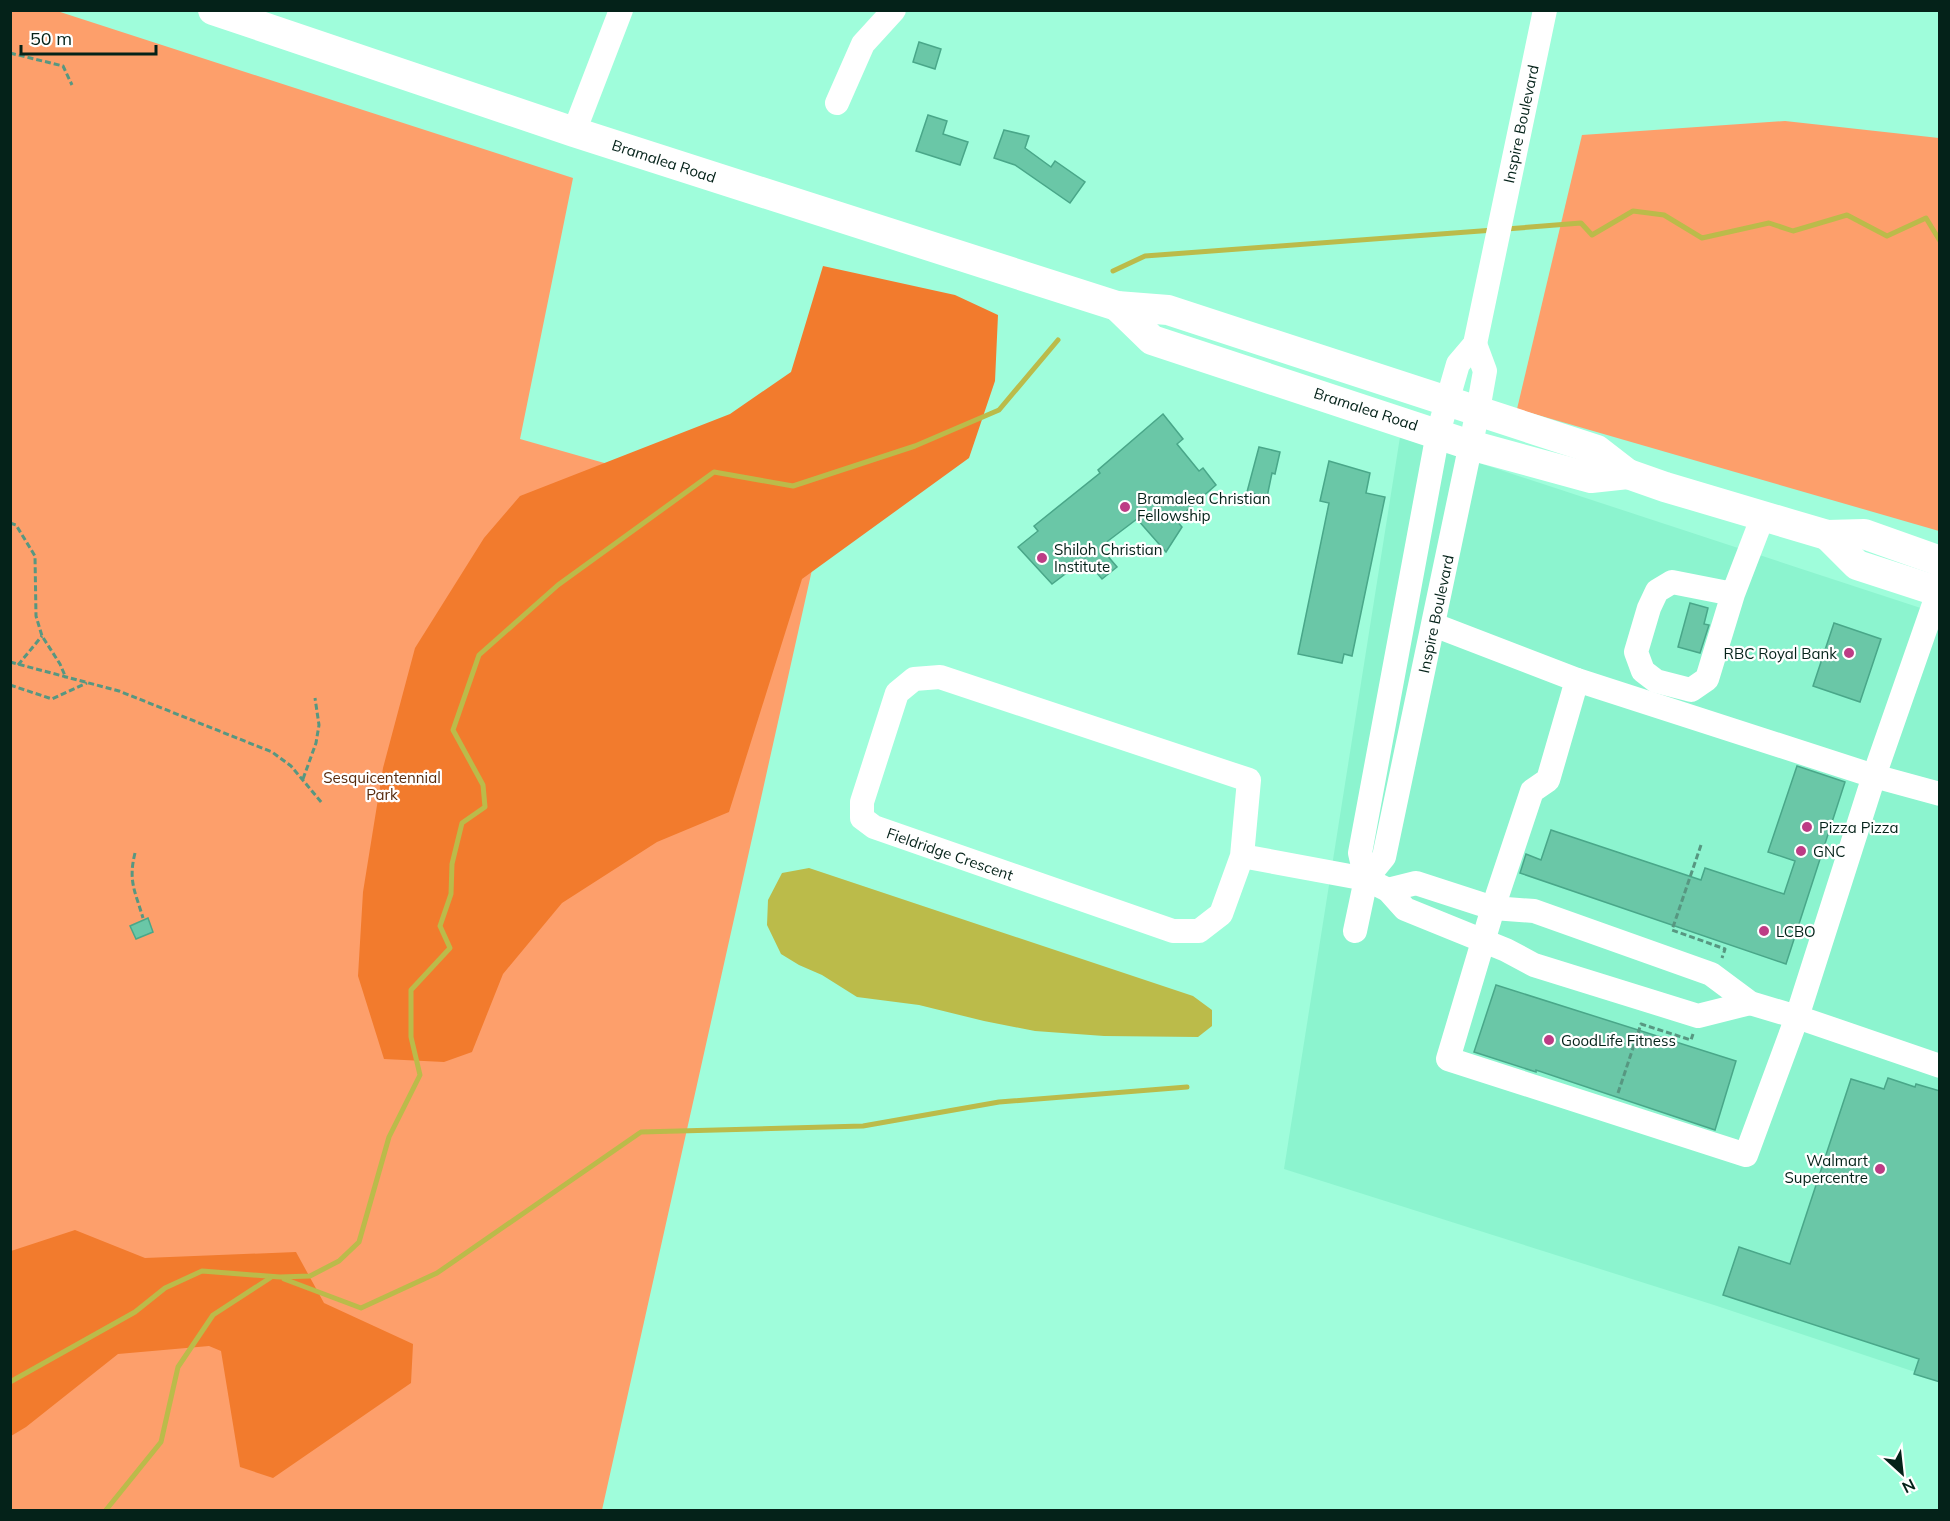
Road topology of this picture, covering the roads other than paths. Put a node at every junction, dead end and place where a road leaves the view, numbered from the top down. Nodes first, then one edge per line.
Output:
1 (213, 10) edge
2 (621, 10) edge
3 (894, 10) edge
4 (1545, 10) edge
5 (837, 103) dead end
6 (574, 132) junction
7 (1117, 306) junction
8 (1475, 344) junction
9 (1447, 400) junction
10 (1478, 410) junction
11 (1438, 433) junction
12 (1470, 445) junction
13 (1628, 474) junction
14 (1763, 516) junction
15 (1827, 535) junction
16 (1940, 561) edge
17 (1939, 590) edge
18 (1733, 594) junction
19 (1434, 626) junction
20 (1577, 681) junction
21 (1874, 776) junction
22 (1940, 794) edge
23 (1242, 856) junction
24 (1366, 879) junction
25 (1388, 890) junction
26 (1493, 908) junction
27 (1355, 931) dead end
28 (1483, 940) junction
29 (1750, 1003) junction
30 (1797, 1017) junction
31 (1940, 1066) edge

1 - 6 main road, Bramalea Road
2 - 6 street
3 - 5 street
4 - 8 street, Inspire Boulevard
6 - 7 main road, Bramalea Road
7 - 9 main road, Bramalea Road
7 - 11 main road, Bramalea Road
8 - 9 street, Inspire Boulevard
8 - 10 street, Inspire Boulevard
9 - 10 main road, Bramalea Road
9 - 11 street, Inspire Boulevard
10 - 12 street, Inspire Boulevard
10 - 13 main road, Bramalea Road
11 - 12 main road, Bramalea Road
11 - 24 street, Inspire Boulevard
12 - 13 main road, Bramalea Road
12 - 19 street, Inspire Boulevard
13 - 14 main road, Bramalea Road
14 - 15 main road, Bramalea Road
14 - 18 street
15 - 16 main road, Bramalea Road
15 - 17 main road, Bramalea Road
17 - 21 street
18 - 18 street
19 - 20 street
19 - 24 street, Inspire Boulevard
20 - 21 street
20 - 26 street
21 - 22 street
21 - 30 street
23 - 23 street, Fieldridge Crescent
23 - 24 street
24 - 25 street
24 - 27 street, Inspire Boulevard
25 - 26 street
25 - 28 street
26 - 28 street
26 - 29 street
28 - 29 street
28 - 30 street
29 - 30 street
30 - 31 street

